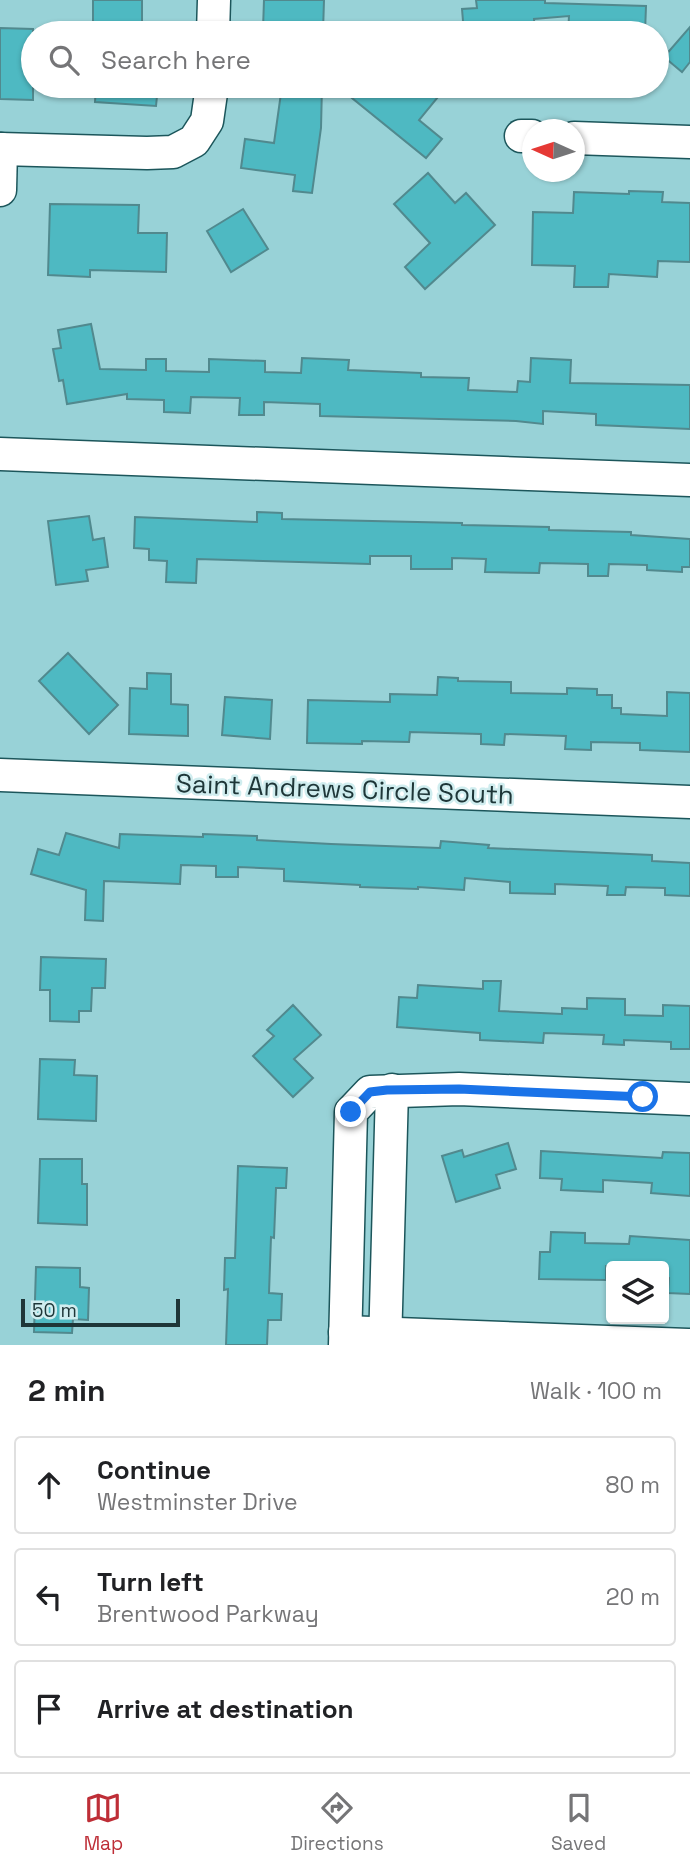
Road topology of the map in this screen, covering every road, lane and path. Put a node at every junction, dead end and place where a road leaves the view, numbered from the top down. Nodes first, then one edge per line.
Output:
1 (214, 0) edge
2 (213, 21) edge
3 (210, 98) edge
4 (585, 138) edge
5 (690, 142) edge
6 (1, 149) edge
7 (0, 190) edge
8 (0, 454) edge
9 (690, 480) edge
10 (0, 775) edge
11 (690, 802) edge
12 (391, 1090) junction
13 (690, 1099) edge
14 (345, 1339) edge
15 (385, 1339) edge
16 (688, 1345) edge

1 - 2 street
3 - 6 street
4 - 5 street
6 - 7 street
8 - 9 street
10 - 11 street, Saint Andrews Circle South
12 - 13 street
12 - 14 street
12 - 15 street
14 - 15 street
15 - 16 street

